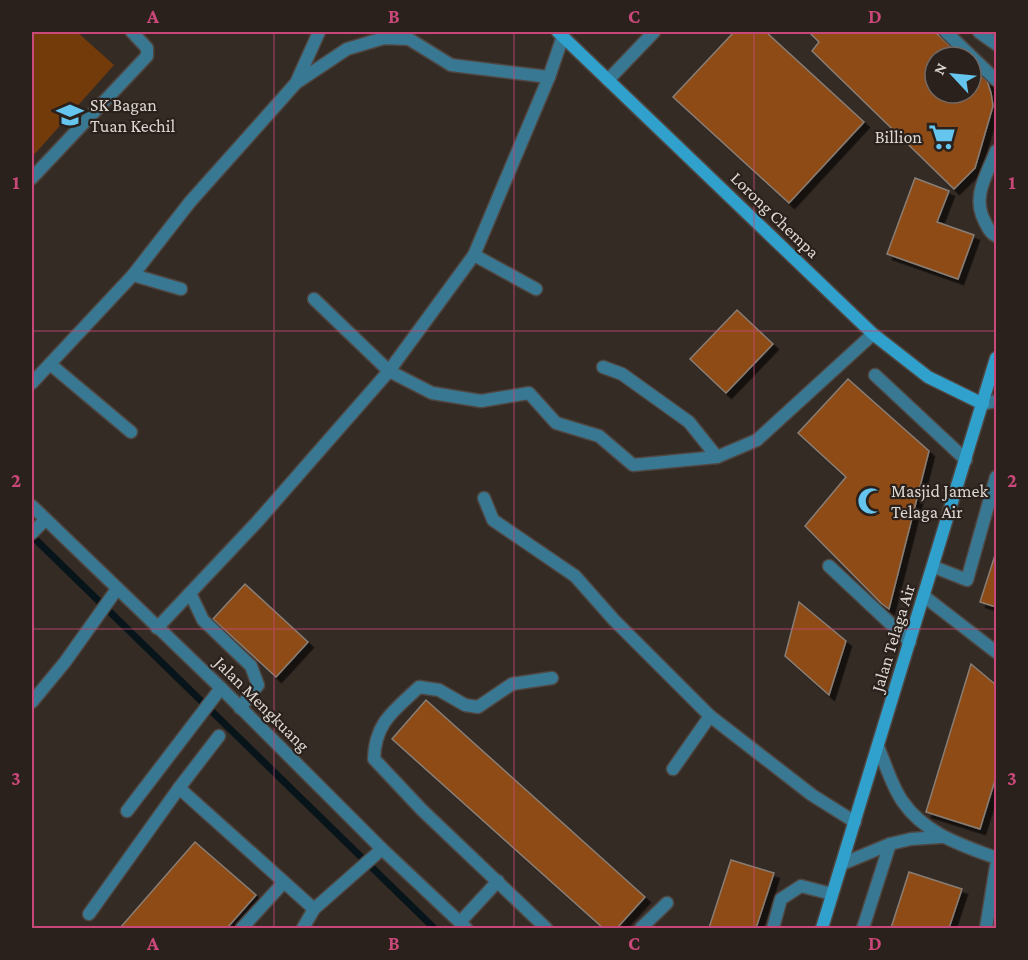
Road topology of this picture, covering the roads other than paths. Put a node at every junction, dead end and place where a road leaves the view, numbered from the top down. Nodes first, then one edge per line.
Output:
1 (132, 32) edge
2 (319, 32) edge
3 (654, 32) edge
4 (946, 32) edge
5 (979, 32) edge
6 (561, 34) edge
7 (996, 44) edge
8 (549, 77) junction
9 (608, 80) junction
10 (996, 80) edge
11 (296, 83) junction
12 (996, 151) edge
13 (32, 178) edge
14 (996, 236) edge
15 (474, 255) junction
16 (132, 274) junction
17 (181, 289) dead end
18 (536, 289) dead end
19 (314, 299) dead end
20 (873, 334) junction
21 (996, 358) edge
22 (50, 364) junction
23 (603, 367) dead end
24 (389, 371) junction
25 (875, 375) dead end
26 (32, 382) edge
27 (996, 401) edge
28 (982, 404) junction
29 (131, 432) dead end
30 (717, 458) junction
31 (966, 460) junction
32 (996, 477) edge
33 (484, 498) dead end
34 (32, 506) edge
35 (38, 527) edge
36 (829, 566) dead end
37 (934, 567) junction
38 (113, 593) junction
39 (190, 593) junction
40 (925, 597) junction
41 (158, 628) junction
42 (910, 642) junction
43 (996, 652) edge
44 (552, 678) dead end
45 (217, 693) junction
46 (32, 702) edge
47 (240, 708) junction
48 (710, 716) junction
49 (219, 736) dead end
50 (878, 747) junction
51 (673, 769) dead end
52 (179, 788) junction
53 (127, 811) dead end
54 (855, 822) junction
55 (941, 837) junction
56 (890, 844) junction
57 (378, 852) junction
58 (996, 858) edge
59 (842, 864) junction
60 (996, 866) edge
61 (284, 882) junction
62 (498, 882) junction
63 (832, 894) junction
64 (667, 903) dead end
65 (314, 909) junction
66 (89, 914) dead end
67 (463, 925) edge
68 (242, 928) edge
69 (303, 928) edge
70 (546, 928) edge
71 (641, 928) edge
72 (772, 928) edge
73 (822, 928) edge
74 (863, 928) edge
75 (986, 928) edge

1 - 13 street
2 - 11 street
3 - 9 street
4 - 10 street
5 - 7 street
6 - 8 street
6 - 9 street, Lorong Chempa
8 - 11 street
8 - 15 street
9 - 20 street, Lorong Chempa
11 - 16 street
12 - 14 street
15 - 18 street
15 - 24 street
16 - 17 street
16 - 22 street
19 - 24 street
20 - 28 street, Lorong Chempa
20 - 30 street
21 - 28 street, Jalan Telaga Air
22 - 26 street
22 - 29 street
23 - 30 street
24 - 30 street
24 - 39 street
25 - 31 street
27 - 28 street
28 - 31 street, Jalan Telaga Air
31 - 37 street, Jalan Telaga Air
32 - 37 street
33 - 48 street
34 - 35 street, Jalan Mengkuang
35 - 38 street, Jalan Mengkuang
36 - 42 street
37 - 40 street, Jalan Telaga Air
38 - 41 street, Jalan Mengkuang
38 - 46 street
39 - 41 street
39 - 47 street
40 - 42 street, Jalan Telaga Air
40 - 43 street
41 - 45 street, Jalan Mengkuang
42 - 50 street, Jalan Telaga Air
44 - 62 street
45 - 47 street, Jalan Mengkuang
45 - 53 street
47 - 57 street, Jalan Mengkuang
48 - 51 street
48 - 54 street
49 - 52 street
50 - 54 street, Jalan Telaga Air
50 - 55 street
52 - 61 street
52 - 66 street
54 - 59 street, Jalan Telaga Air
55 - 56 street
55 - 58 street
56 - 59 street
56 - 74 street
57 - 65 street
57 - 67 street, Jalan Mengkuang
59 - 63 street, Jalan Telaga Air
60 - 75 street
61 - 65 street
61 - 68 street
62 - 67 street
62 - 70 street
63 - 72 street
63 - 73 street, Jalan Telaga Air
64 - 71 street
65 - 69 street

